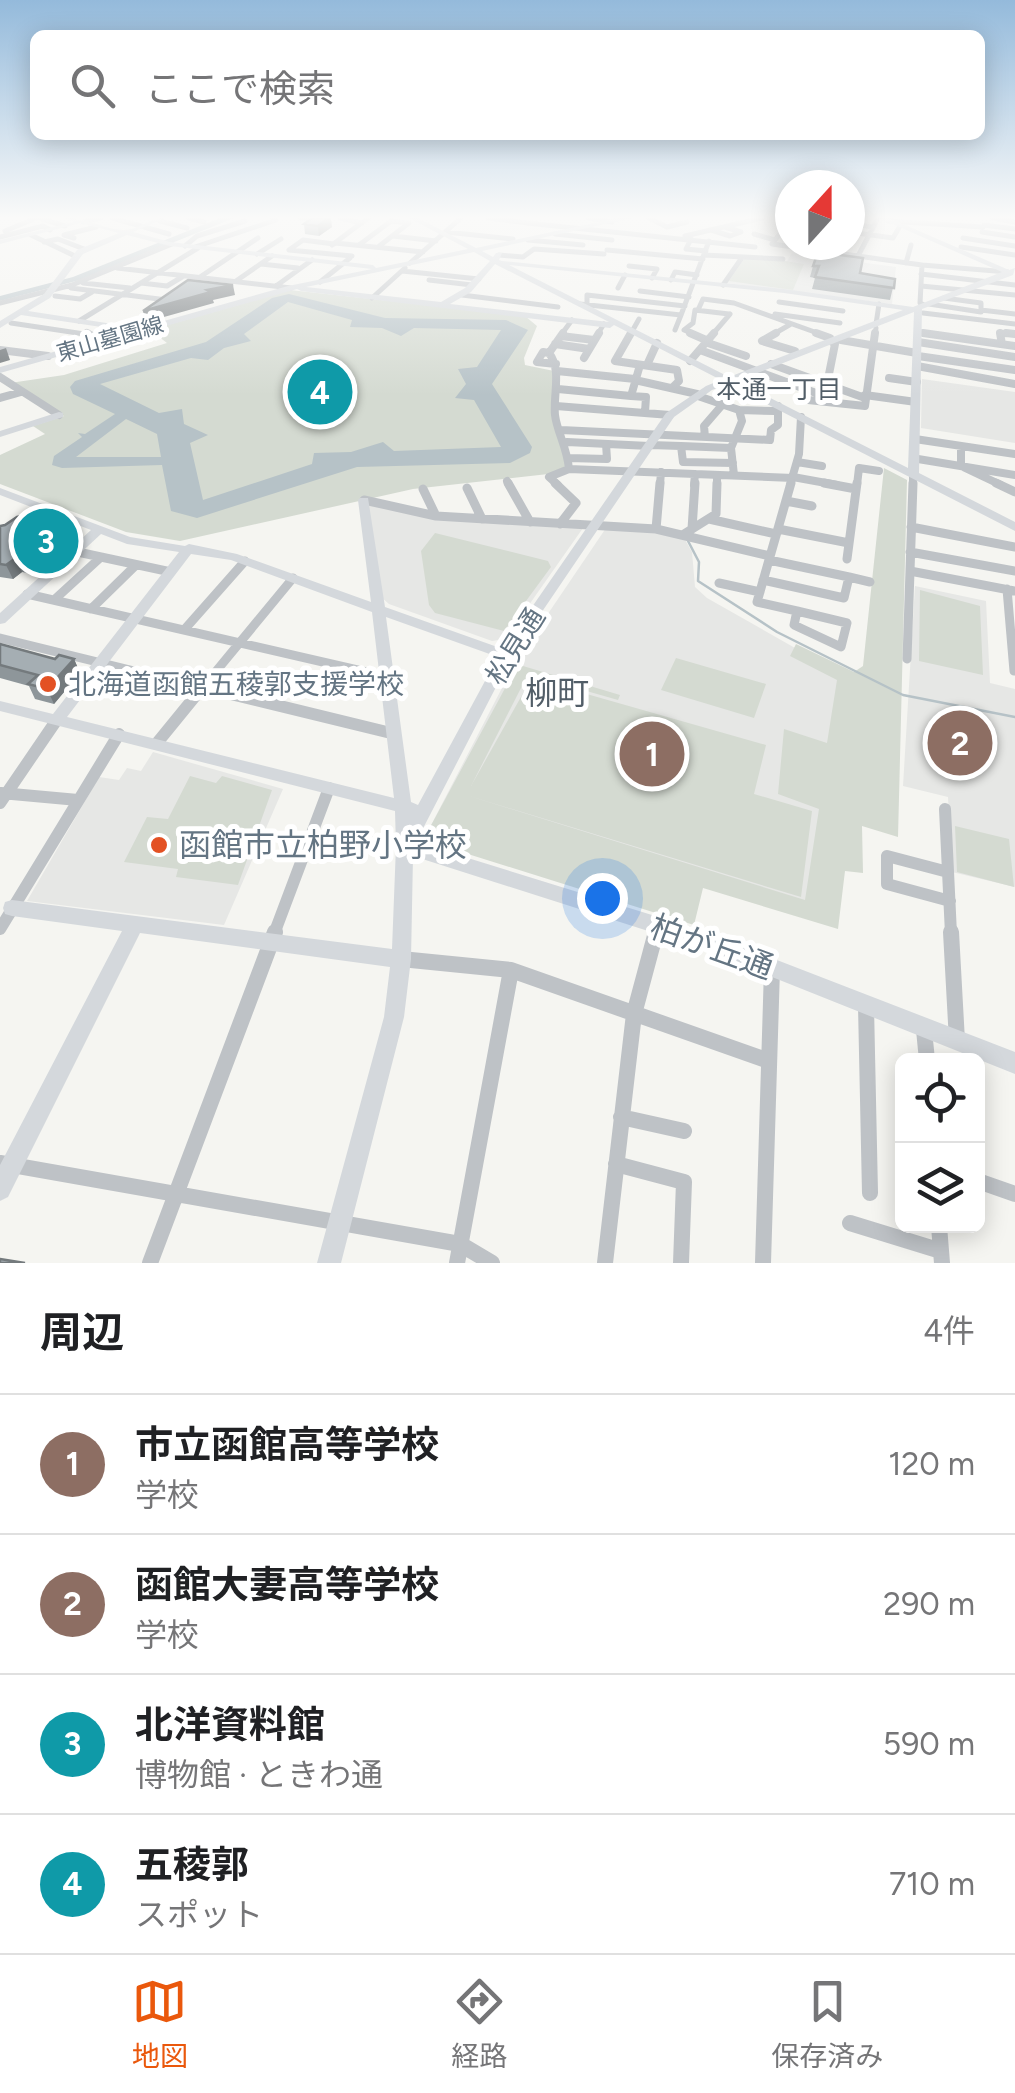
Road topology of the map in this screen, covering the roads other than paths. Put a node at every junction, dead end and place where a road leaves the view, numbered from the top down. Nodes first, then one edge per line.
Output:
1 (60, 277) edge
2 (92, 277) edge
3 (150, 277) edge
4 (182, 277) dead end
5 (190, 277) edge
6 (242, 277) edge
7 (289, 277) edge
8 (326, 277) edge
9 (343, 277) edge
10 (394, 277) edge
11 (459, 277) edge
12 (459, 277) edge
13 (481, 277) edge
14 (533, 277) edge
15 (624, 277) edge
16 (647, 277) edge
17 (728, 277) edge
18 (921, 277) edge
19 (945, 277) edge
20 (997, 277) edge
21 (199, 278) junction
22 (695, 279) junction
23 (478, 280) junction
24 (83, 282) dead end
25 (235, 282) junction
26 (320, 282) junction
27 (985, 282) junction
28 (140, 283) junction
29 (723, 285) junction
30 (276, 286) junction
31 (921, 286) junction
32 (65, 287) junction
33 (131, 288) junction
34 (184, 288) edge
35 (291, 288) junction
36 (618, 288) dead end
37 (94, 291) junction
38 (640, 291) dead end
39 (784, 291) junction
40 (962, 291) junction
41 (52, 293) junction
42 (121, 294) junction
43 (462, 294) junction
44 (1015, 295) edge
45 (688, 297) junction
46 (372, 298) junction
47 (846, 299) junction
48 (713, 300) junction
49 (778, 302) junction
50 (442, 304) junction
51 (584, 304) junction
52 (735, 304) junction
53 (879, 304) junction
54 (685, 306) junction
55 (558, 307) dead end
56 (926, 308) junction
57 (698, 310) junction
58 (981, 310) junction
59 (3, 311) edge
60 (843, 311) junction
61 (22, 313) junction
62 (729, 314) junction
63 (1015, 314) edge
64 (682, 315) junction
65 (773, 315) junction
66 (639, 319) dead end
67 (572, 320) junction
68 (79, 321) junction
69 (604, 324) junction
70 (618, 324) junction
71 (791, 324) junction
72 (1015, 324) edge
73 (0, 326) edge
74 (876, 326) junction
75 (998, 328) dead end
76 (133, 329) junction
77 (631, 330) junction
78 (675, 330) dead end
79 (550, 332) dead end
80 (562, 334) junction
81 (1015, 334) edge
82 (837, 336) junction
83 (594, 340) junction
84 (101, 341) junction
85 (707, 341) junction
86 (656, 343) junction
87 (555, 344) junction
88 (1001, 344) junction
89 (1015, 346) edge
90 (871, 347) junction
91 (589, 349) junction
92 (0, 350) edge
93 (700, 350) junction
94 (918, 350) junction
95 (795, 351) dead end
96 (549, 353) junction
97 (1002, 355) junction
98 (48, 356) junction
99 (746, 356) dead end
100 (1015, 357) edge
101 (584, 358) dead end
102 (690, 361) junction
103 (772, 364) junction
104 (644, 365) junction
105 (557, 368) junction
106 (1004, 369) junction
107 (754, 370) junction
108 (1015, 370) edge
109 (889, 378) dead end
110 (1, 379) edge
111 (635, 380) junction
112 (728, 380) junction
113 (1006, 380) junction
114 (917, 382) junction
115 (1015, 384) edge
116 (829, 385) junction
117 (673, 388) junction
118 (558, 389) junction
119 (21, 392) junction
120 (696, 394) junction
121 (630, 396) junction
122 (865, 396) junction
123 (812, 397) junction
124 (0, 398) edge
125 (916, 402) junction
126 (723, 404) junction
127 (556, 406) junction
128 (776, 409) junction
129 (739, 410) junction
130 (644, 412) junction
131 (59, 415) joint
132 (670, 416) junction
133 (798, 416) junction
134 (561, 430) junction
135 (0, 434) edge
136 (705, 437) junction
137 (915, 438) junction
138 (568, 442) junction
139 (652, 442) junction
140 (733, 443) junction
141 (606, 444) junction
142 (682, 446) junction
143 (961, 446) junction
144 (1015, 454) edge
145 (568, 458) junction
146 (918, 459) dead end
147 (797, 462) junction
148 (732, 463) junction
149 (822, 466) dead end
150 (961, 466) junction
151 (569, 469) junction
152 (880, 471) dead end
153 (632, 472) junction
154 (662, 472) junction
155 (695, 474) junction
156 (717, 474) junction
157 (1015, 474) edge
158 (914, 475) junction
159 (736, 476) junction
160 (793, 477) junction
161 (508, 481) dead end
162 (468, 488) dead end
163 (423, 489) dead end
164 (739, 489) dead end
165 (856, 489) junction
166 (0, 492) edge
167 (1015, 492) edge
168 (364, 500) joint
169 (786, 501) junction
170 (812, 506) dead end
171 (436, 516) junction
172 (709, 518) junction
173 (482, 519) junction
174 (530, 522) junction
175 (956, 523) dead end
176 (560, 524) junction
177 (594, 526) junction
178 (911, 527) junction
179 (1015, 527) edge
180 (656, 529) junction
181 (98, 530) junction
182 (688, 531) junction
183 (777, 531) junction
184 (956, 536) junction
185 (849, 543) junction
186 (1015, 547) edge
187 (190, 548) junction
188 (72, 551) junction
189 (910, 552) junction
190 (100, 557) junction
191 (770, 558) junction
192 (848, 559) dead end
193 (245, 561) junction
194 (136, 565) junction
195 (910, 571) junction
196 (1015, 571) edge
197 (171, 572) junction
198 (293, 578) junction
199 (849, 578) junction
200 (764, 580) junction
201 (870, 582) dead end
202 (719, 583) dead end
203 (1011, 590) edge
204 (27, 594) junction
205 (54, 600) junction
206 (757, 602) junction
207 (91, 609) junction
208 (379, 610) junction
209 (797, 611) junction
210 (135, 618) junction
211 (0, 620) edge
212 (184, 630) junction
213 (0, 638) edge
214 (240, 643) junction
215 (506, 655) junction
216 (907, 659) dead end
217 (100, 662) junction
218 (1014, 671) edge
219 (388, 677) junction
220 (203, 688) junction
221 (1, 707) edge
222 (56, 721) junction
223 (119, 734) junction
224 (395, 734) junction
225 (157, 744) junction
226 (329, 788) junction
227 (2, 796) edge
228 (78, 800) junction
229 (403, 807) junction
230 (945, 809) dead end
231 (422, 812) junction
232 (405, 846) junction
233 (948, 872) junction
234 (950, 901) junction
235 (12, 908) junction
236 (136, 923) junction
237 (658, 926) junction
238 (0, 928) edge
239 (272, 942) junction
240 (401, 959) junction
241 (772, 969) junction
242 (511, 970) junction
243 (866, 1006) junction
244 (634, 1014) junction
245 (924, 1030) junction
246 (956, 1042) junction
247 (926, 1053) edge
248 (769, 1060) junction
249 (1015, 1063) edge
250 (622, 1117) junction
251 (684, 1131) dead end
252 (6, 1164) edge
253 (616, 1164) junction
254 (985, 1184) edge
255 (0, 1189) edge
256 (870, 1192) dead end
257 (176, 1194) junction
258 (1015, 1194) edge
259 (340, 1220) junction
260 (850, 1224) dead end
261 (460, 1244) junction
262 (942, 1257) edge
263 (150, 1263) edge
264 (329, 1263) edge
265 (457, 1263) edge
266 (492, 1263) edge
267 (605, 1263) edge
268 (681, 1263) edge
269 (763, 1263) edge

1 - 41 street
2 - 32 street
3 - 28 street
4 - 28 street
5 - 21 street
6 - 25 street
7 - 30 street
8 - 26 street
9 - 26 street, 東山墓園線
10 - 46 street
11 - 23 street
12 - 23 street
13 - 23 street
14 - 51 street
15 - 36 street
16 - 22 street
17 - 29 street
18 - 31 street
19 - 27 street
20 - 27 street, 松見通
21 - 25 street
21 - 34 street
22 - 29 street
22 - 45 street
23 - 43 street
24 - 33 street
25 - 30 street
26 - 35 street, 東山墓園線
27 - 40 street, 松見通
28 - 33 street
29 - 39 street
29 - 48 street
29 - 52 street
30 - 35 street
31 - 40 street
31 - 56 street
32 - 37 street
32 - 41 street
33 - 42 street
35 - 46 street
35 - 76 street, 東山墓園線
37 - 41 street
37 - 42 street
38 - 45 street
39 - 47 street
39 - 49 street
40 - 44 street
40 - 56 street, 松見通
41 - 59 street
41 - 61 street
42 - 68 street
42 - 76 street
43 - 50 street
43 - 55 street
45 - 54 street
46 - 50 street
47 - 53 street
47 - 60 street
48 - 52 street
48 - 57 street
49 - 60 street
49 - 65 street
50 - 67 street
51 - 54 street
51 - 64 street
51 - 70 street
52 - 62 street
52 - 65 street
53 - 56 street
53 - 74 street
54 - 64 street
56 - 58 street
56 - 58 street
56 - 72 street
56 - 74 street, 松見通
56 - 75 street
56 - 94 street
57 - 62 street
57 - 85 street
58 - 63 street
59 - 84 street
60 - 82 street
61 - 68 street
61 - 73 street
62 - 85 street
64 - 78 street
65 - 71 street
65 - 82 street
66 - 77 street
67 - 69 street
67 - 80 street
68 - 76 street
69 - 70 street
69 - 83 street
70 - 77 street
71 - 82 street
71 - 95 street
74 - 82 street, 松見通
74 - 90 street
76 - 84 street, 東山墓園線
77 - 86 street
77 - 104 street
79 - 80 street
80 - 83 street
80 - 87 street
81 - 88 street
82 - 90 street
82 - 103 street, 松見通
82 - 116 street
83 - 91 street
84 - 98 street, 東山墓園線
85 - 93 street
85 - 99 street
86 - 102 street
86 - 104 street
87 - 91 street
87 - 96 street
88 - 89 street
88 - 94 street
88 - 97 street
90 - 94 street
90 - 122 street
91 - 101 street
92 - 98 street
93 - 102 street
93 - 107 street
94 - 97 street
94 - 106 street
94 - 113 street
94 - 114 street
96 - 105 street
96 - 105 street
97 - 100 street
97 - 106 street
98 - 110 street, 東山墓園線
102 - 112 street
103 - 107 street, 松見通
103 - 116 street
104 - 111 street
104 - 117 street
105 - 111 street
105 - 118 street
106 - 108 street
106 - 113 street
107 - 112 street, 松見通
107 - 123 street
109 - 114 street
110 - 119 street
111 - 117 street
111 - 121 street
112 - 120 street, 松見通
112 - 128 street
113 - 115 street
114 - 125 street
116 - 122 street
116 - 123 street
117 - 120 street
118 - 121 street
118 - 127 street
119 - 124 street
119 - 131 street
120 - 126 street
120 - 132 street, 松見通
121 - 130 street
122 - 123 street
122 - 125 street
123 - 133 street
125 - 137 street
126 - 129 street
126 - 136 street
127 - 130 street
127 - 134 street
128 - 129 street
128 - 133 street
128 - 140 street
129 - 140 street
130 - 132 street
131 - 135 street
132 - 139 street, 松見通
133 - 147 street
133 - 158 street
134 - 138 street
134 - 139 street
136 - 139 street
136 - 140 street
137 - 143 street
137 - 158 street
138 - 141 street
138 - 145 street
139 - 141 street
139 - 142 street
139 - 153 street, 松見通
140 - 142 street
140 - 148 street
141 - 145 street
142 - 148 street
143 - 144 street
143 - 150 street
145 - 151 street
146 - 150 street
147 - 149 street
147 - 160 street
148 - 159 street
150 - 157 street
150 - 167 street
151 - 153 street
151 - 176 street
152 - 165 street
153 - 154 street
153 - 177 street, 松見通
154 - 155 street
154 - 180 street
155 - 156 street
155 - 182 street
156 - 159 street
156 - 172 street
158 - 178 street
158 - 179 street
159 - 160 street
159 - 164 street
160 - 165 street
160 - 169 street
161 - 174 street
162 - 173 street
163 - 171 street
165 - 185 street
166 - 181 street
168 - 171 street
168 - 208 street
169 - 170 street
169 - 183 street
171 - 173 street
172 - 182 street
172 - 183 street
173 - 174 street
174 - 176 street
175 - 184 street
176 - 177 street
177 - 180 street
177 - 215 street, 松見通
178 - 184 street
178 - 189 street
180 - 182 street
181 - 187 street
181 - 188 street
182 - 191 street
183 - 185 street
183 - 191 street
184 - 186 street
185 - 192 street
187 - 193 street
187 - 197 street
188 - 190 street
188 - 204 street
189 - 195 street
189 - 196 street
190 - 194 street
190 - 205 street
191 - 199 street
191 - 200 street
193 - 198 street
193 - 212 street
194 - 197 street
194 - 207 street
195 - 203 street
195 - 216 street
197 - 210 street
198 - 208 street
198 - 214 street
199 - 200 street
199 - 201 street
200 - 206 street
202 - 206 street
203 - 218 street
204 - 205 street
204 - 211 street
205 - 207 street
206 - 209 street
207 - 210 street
208 - 215 street
208 - 219 street
209 - 209 street
210 - 212 street
210 - 217 street
212 - 214 street
213 - 217 street
214 - 219 street
214 - 220 street
215 - 231 street, 松見通
217 - 220 street
217 - 222 street
219 - 224 street
220 - 224 street
220 - 225 street
221 - 222 street
222 - 223 street
222 - 227 street
223 - 225 street
223 - 228 street
224 - 229 street
225 - 226 street
226 - 229 street
226 - 239 street
227 - 228 street
228 - 235 street
229 - 231 street
229 - 232 street
230 - 233 street
231 - 232 street, 松見通
232 - 237 street, 柏が丘通
232 - 240 street, 松見通
233 - 234 street
233 - 234 street
234 - 246 street
235 - 236 street
235 - 238 street
236 - 239 street
236 - 252 street
237 - 241 street, 柏が丘通
237 - 244 street
239 - 240 street
239 - 257 street
240 - 242 street
240 - 259 street, 松見通
241 - 243 street, 柏が丘通
241 - 248 street
242 - 244 street
242 - 261 street
243 - 245 street, 柏が丘通
243 - 256 street
244 - 248 street
244 - 250 street
245 - 246 street, 柏が丘通
245 - 247 street
246 - 249 street, 柏が丘通
248 - 269 street
250 - 251 street
250 - 253 street
252 - 255 street
252 - 257 street
253 - 267 street
253 - 268 street
254 - 258 street
257 - 259 street
257 - 263 street
259 - 261 street
259 - 264 street, 松見通
260 - 262 street
261 - 265 street
261 - 266 street

